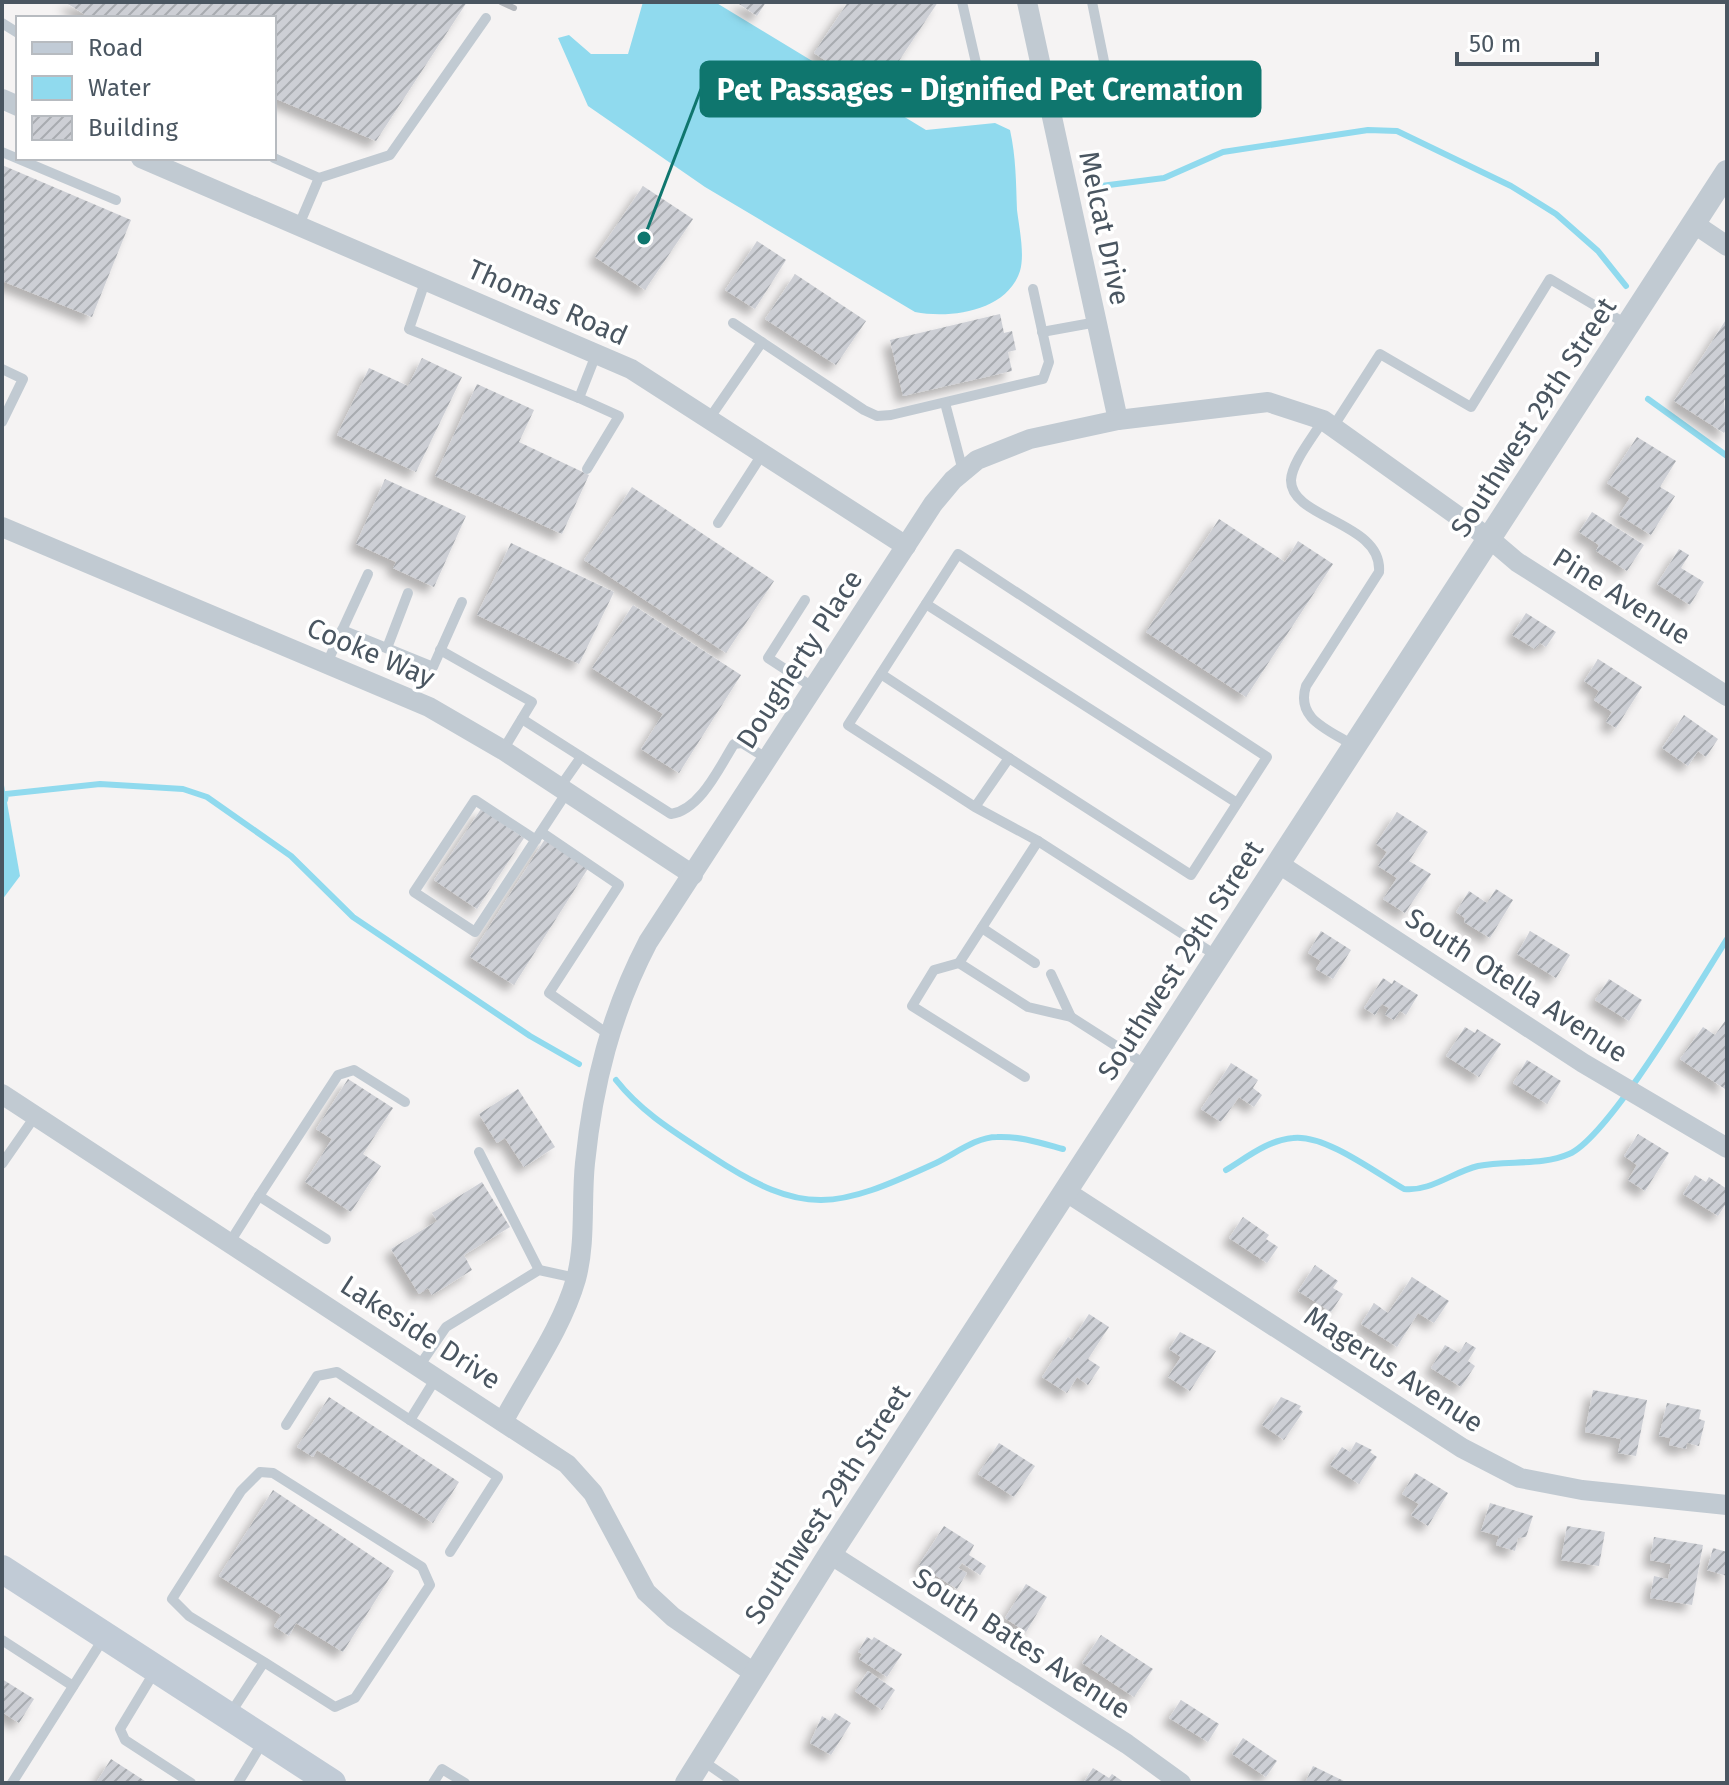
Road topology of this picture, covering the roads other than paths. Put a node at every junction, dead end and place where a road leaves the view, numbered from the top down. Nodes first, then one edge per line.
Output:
1 (962, 2) edge
2 (1027, 2) edge
3 (1092, 2) edge
4 (486, 18) dead end
5 (1045, 83) junction
6 (276, 159) edge
7 (146, 160) edge
8 (41, 163) edge
9 (1727, 172) edge
10 (319, 178) junction
11 (116, 200) dead end
12 (1693, 223) junction
13 (299, 225) junction
14 (1727, 246) edge
15 (426, 279) junction
16 (1033, 289) dead end
17 (1097, 322) junction
18 (733, 323) dead end
19 (1628, 325) junction
20 (1042, 332) junction
21 (762, 342) junction
22 (597, 352) junction
23 (2, 369) edge
24 (579, 398) junction
25 (945, 403) junction
26 (709, 419) junction
27 (1118, 420) junction
28 (2, 422) edge
29 (1328, 424) junction
30 (763, 453) junction
31 (587, 469) dead end
32 (963, 471) junction
33 (718, 523) dead end
34 (2, 527) edge
35 (1490, 539) junction
36 (906, 546) junction
37 (368, 574) dead end
38 (408, 593) dead end
39 (805, 600) dead end
40 (462, 602) dead end
41 (926, 604) junction
42 (342, 630) junction
43 (387, 648) junction
44 (440, 650) junction
45 (327, 663) junction
46 (881, 674) junction
47 (814, 688) junction
48 (1727, 696) edge
49 (522, 719) junction
50 (1356, 747) junction
51 (503, 750) junction
52 (581, 757) junction
53 (1009, 758) junction
54 (768, 759) junction
55 (563, 790) junction
56 (1237, 803) junction
57 (975, 807) junction
58 (538, 836) junction
59 (1038, 841) junction
60 (1279, 864) junction
61 (693, 875) junction
62 (982, 928) junction
63 (1218, 957) junction
64 (959, 963) junction
65 (1035, 963) dead end
66 (1051, 974) dead end
67 (1071, 1017) junction
68 (608, 1034) junction
69 (1147, 1066) junction
70 (1025, 1077) dead end
71 (2, 1094) edge
72 (405, 1102) dead end
73 (36, 1115) junction
74 (1727, 1148) edge
75 (479, 1152) dead end
76 (2, 1164) edge
77 (1065, 1191) junction
78 (259, 1196) junction
79 (326, 1239) dead end
80 (230, 1242) junction
81 (539, 1270) junction
82 (576, 1278) junction
83 (420, 1365) junction
84 (437, 1376) junction
85 (410, 1420) junction
86 (504, 1420) junction
87 (286, 1425) dead end
88 (1727, 1505) edge
89 (450, 1552) dead end
90 (830, 1554) junction
91 (2, 1569) edge
92 (105, 1636) junction
93 (2, 1640) edge
94 (264, 1662) junction
95 (157, 1669) junction
96 (754, 1673) junction
97 (73, 1686) junction
98 (229, 1716) junction
99 (265, 1739) junction
100 (701, 1760) junction
101 (12, 1783) edge
102 (191, 1783) edge
103 (238, 1783) edge
104 (332, 1783) edge
105 (433, 1783) edge
106 (465, 1783) edge
107 (687, 1783) edge
108 (735, 1783) edge
109 (1181, 1783) edge

1 - 5 lane
2 - 5 street, Melcat Drive
3 - 5 lane
4 - 10 lane
5 - 17 street, Melcat Drive
6 - 10 lane
7 - 13 street, Thomas Road
8 - 11 lane
9 - 12 street, Southwest 29th Street
10 - 13 lane
12 - 14 street
12 - 19 street, Southwest 29th Street
13 - 15 street, Thomas Road
15 - 22 street, Thomas Road
15 - 24 lane
16 - 20 lane
17 - 20 lane
17 - 27 street, Melcat Drive
18 - 21 lane
19 - 29 lane
19 - 35 street, Southwest 29th Street
20 - 25 lane
21 - 25 lane
21 - 26 lane
22 - 24 lane
22 - 26 street, Thomas Road
23 - 28 lane
24 - 31 lane
25 - 32 lane
26 - 30 street, Thomas Road
27 - 29 street, Dougherty Place
27 - 32 street, Dougherty Place
29 - 35 street, Dougherty Place
29 - 50 lane
30 - 33 lane
30 - 36 street, Thomas Road
32 - 36 street, Dougherty Place
34 - 45 street, Cooke Way
35 - 48 street, Pine Avenue
35 - 50 street, Southwest 29th Street
36 - 47 street, Dougherty Place
37 - 42 lane
38 - 43 lane
39 - 47 lane
40 - 44 lane
41 - 46 lane
41 - 56 lane
41 - 56 lane
42 - 43 lane
42 - 45 lane
43 - 44 lane
44 - 49 lane
45 - 51 street, Cooke Way
46 - 53 lane
46 - 57 lane
47 - 54 street, Dougherty Place
49 - 51 lane
49 - 52 lane
50 - 60 street, Southwest 29th Street
51 - 55 street, Cooke Way
52 - 54 lane
52 - 55 lane
53 - 56 lane
53 - 57 lane
54 - 61 street, Dougherty Place
55 - 58 lane
55 - 61 street, Cooke Way
57 - 59 lane
58 - 58 lane
58 - 68 lane
59 - 62 lane
59 - 63 lane
60 - 63 street, Southwest 29th Street
60 - 74 street, South Otella Avenue
61 - 68 street, Dougherty Place
62 - 64 lane
62 - 65 lane
63 - 69 street, Southwest 29th Street
64 - 67 lane
64 - 70 lane
66 - 67 lane
67 - 69 lane
68 - 82 street, Dougherty Place
69 - 77 street, Southwest 29th Street
71 - 73 street, Lakeside Drive
72 - 78 lane
73 - 76 lane
73 - 80 street, Lakeside Drive
75 - 81 lane
77 - 88 street, Magerus Avenue
77 - 90 street, Southwest 29th Street
78 - 79 lane
78 - 80 lane
80 - 83 street, Lakeside Drive
81 - 82 lane
81 - 83 lane
82 - 86 street, Dougherty Place
83 - 84 street, Lakeside Drive
84 - 85 lane
84 - 86 street, Lakeside Drive
85 - 87 lane
85 - 89 lane
86 - 96 street, Lakeside Drive
90 - 96 street, Southwest 29th Street
90 - 109 street, South Bates Avenue
91 - 92 main road
92 - 95 main road
92 - 97 lane
93 - 97 lane
94 - 94 lane
94 - 98 lane
95 - 98 main road
95 - 102 lane
96 - 100 street, Southwest 29th Street
97 - 101 lane
98 - 99 main road
99 - 103 lane
99 - 104 main road
100 - 107 street, Southwest 29th Street
100 - 108 lane
105 - 106 lane

